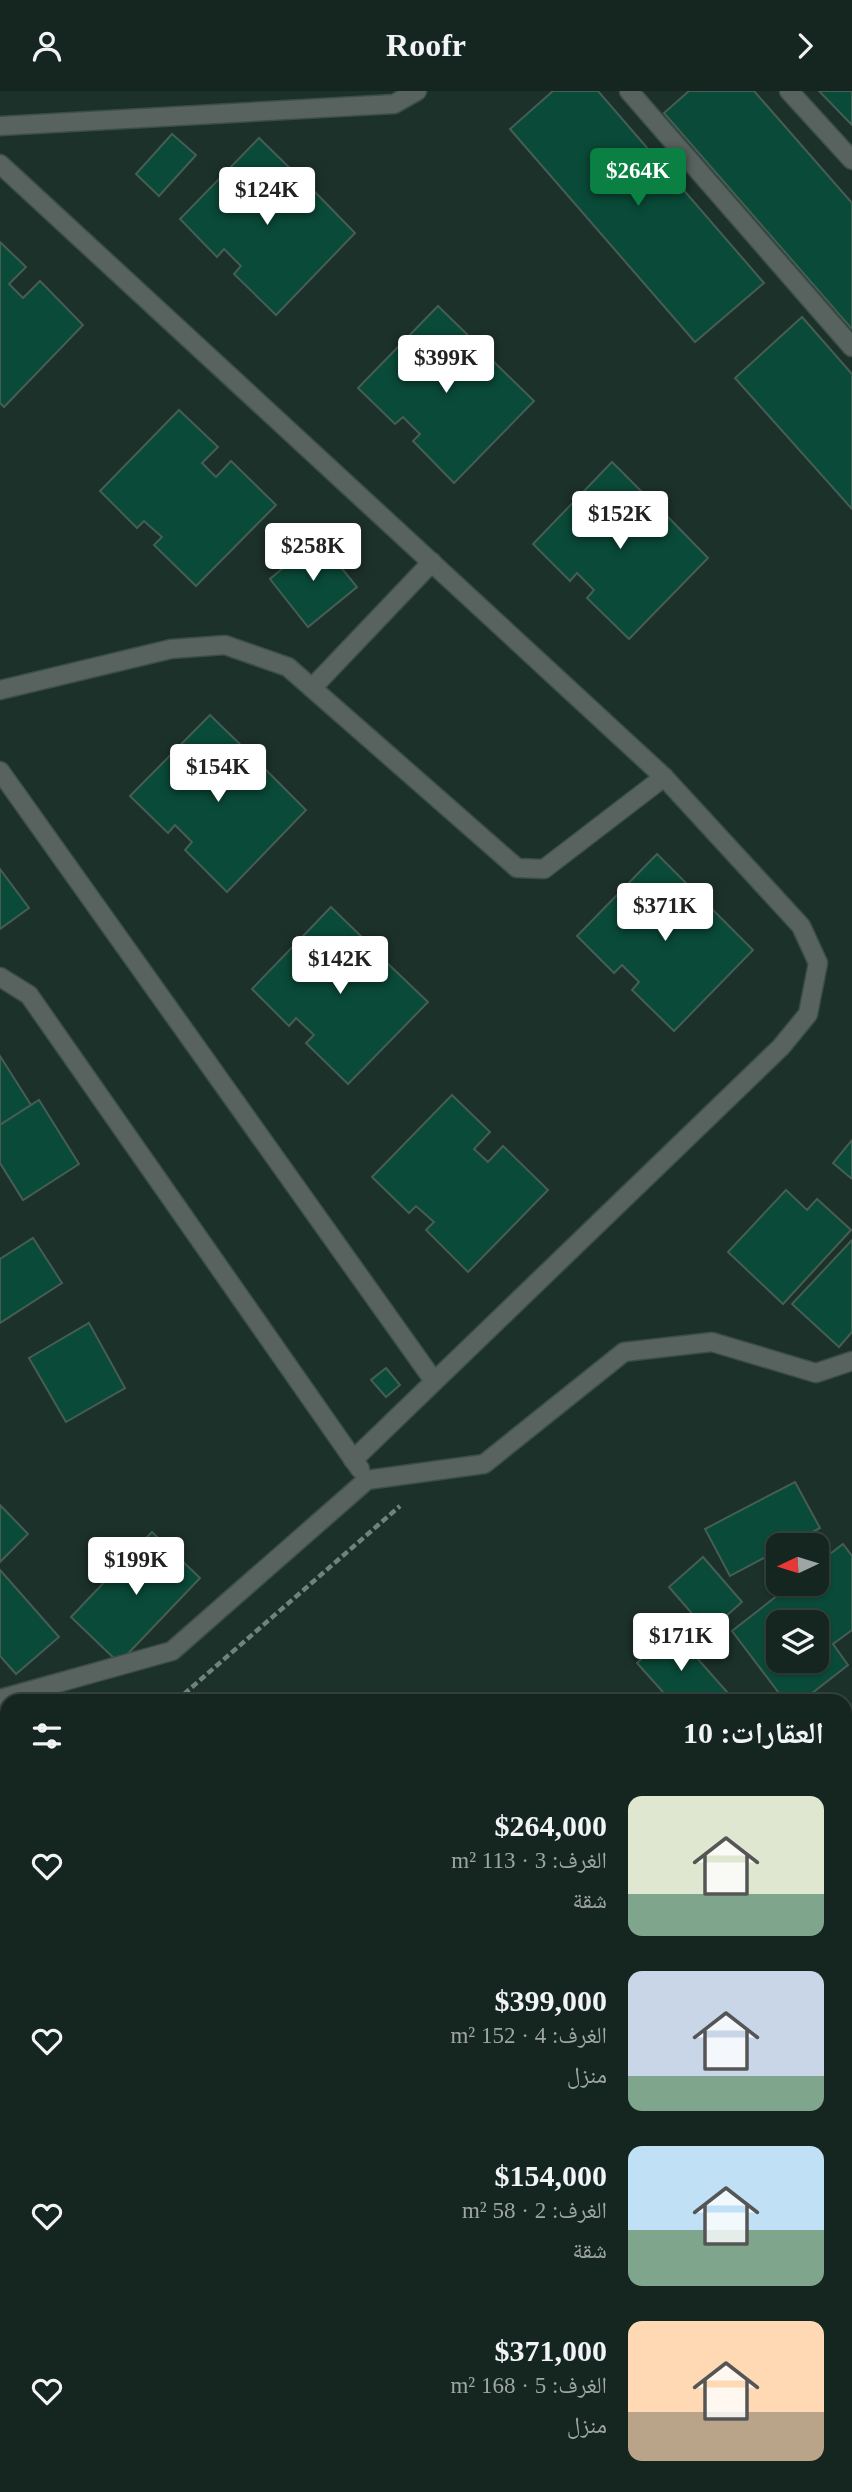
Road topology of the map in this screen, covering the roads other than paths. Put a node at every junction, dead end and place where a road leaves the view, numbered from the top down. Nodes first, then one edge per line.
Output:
1 (417, 91) edge
2 (629, 91) edge
3 (789, 91) edge
4 (0, 126) edge
5 (852, 160) edge
6 (0, 164) edge
7 (852, 347) edge
8 (432, 562) junction
9 (312, 688) junction
10 (0, 690) edge
11 (0, 771) edge
12 (664, 776) junction
13 (0, 977) edge
14 (852, 1361) edge
15 (435, 1381) junction
16 (353, 1460) junction
17 (367, 1480) junction
18 (18, 1694) edge

1 - 4 street
2 - 7 street
3 - 5 street
6 - 8 street
8 - 9 street
8 - 12 street
9 - 10 street
9 - 12 street
11 - 15 street
12 - 15 street
13 - 16 street
14 - 17 street
15 - 16 street
16 - 17 street
17 - 18 street

